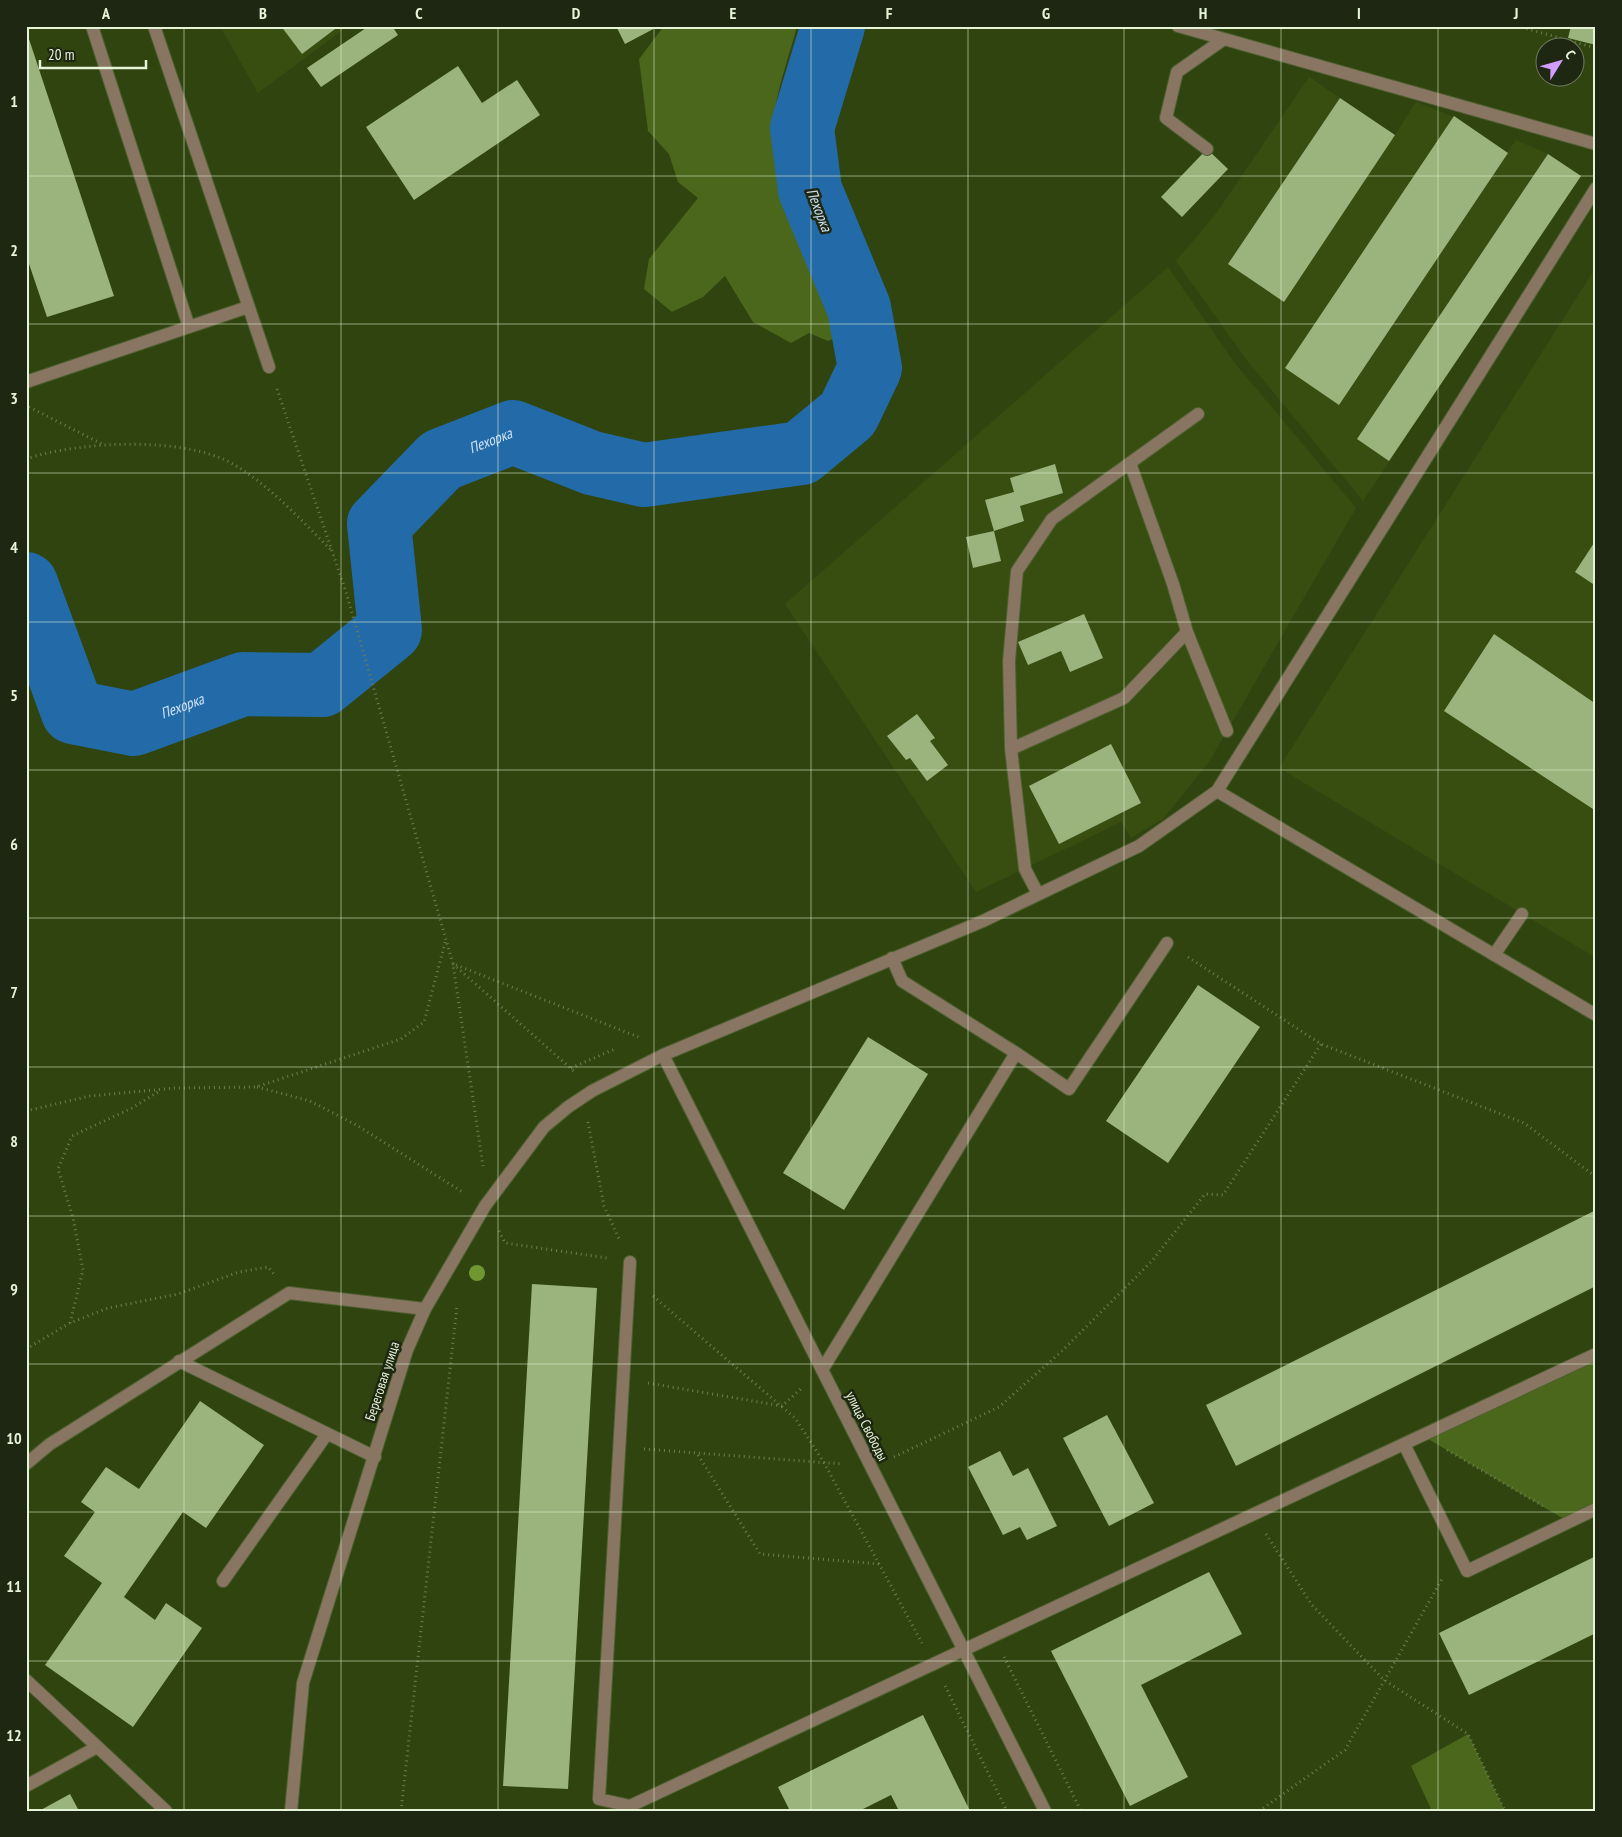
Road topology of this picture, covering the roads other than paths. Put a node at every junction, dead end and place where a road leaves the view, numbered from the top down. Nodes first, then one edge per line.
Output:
1 (92, 26) edge
2 (154, 26) edge
3 (1178, 26) edge
4 (1224, 39) junction
5 (1596, 144) edge
6 (1207, 149) dead end
7 (1596, 188) edge
8 (248, 307) junction
9 (189, 327) junction
10 (269, 367) road end
11 (26, 382) edge
12 (1198, 414) dead end
13 (1130, 463) junction
14 (1187, 632) junction
15 (1227, 731) dead end
16 (1011, 750) junction
17 (1218, 791) junction
18 (1038, 894) junction
19 (1522, 914) dead end
20 (1167, 943) road end
21 (1494, 955) junction
22 (892, 958) junction
23 (1596, 1015) edge
24 (1016, 1053) junction
25 (663, 1055) junction
26 (630, 1262) road end
27 (425, 1309) junction
28 (1596, 1354) edge
29 (180, 1362) junction
30 (822, 1370) junction
31 (327, 1434) junction
32 (1404, 1444) junction
33 (375, 1457) junction
34 (26, 1464) edge
35 (1596, 1509) edge
36 (223, 1581) dead end
37 (964, 1650) junction
38 (26, 1680) edge
39 (97, 1747) junction
40 (26, 1786) edge
41 (166, 1811) edge
42 (290, 1811) edge
43 (1044, 1811) edge

1 - 9 street
2 - 8 street
3 - 4 street
4 - 5 street
4 - 6 street
7 - 17 street
8 - 9 street
8 - 10 street
9 - 11 street
12 - 13 street
13 - 14 street
13 - 16 street
14 - 15 street
14 - 16 street
16 - 18 street
17 - 18 street, Береговая улица
17 - 21 street
18 - 22 street, Береговая улица
19 - 21 street
20 - 24 street
21 - 23 street
22 - 24 street
22 - 25 street, Береговая улица
24 - 30 street
25 - 27 street, Береговая улица
25 - 30 street, улица Свободы
26 - 37 street
27 - 29 street
27 - 33 street, Береговая улица
28 - 32 street
29 - 31 street
29 - 34 street
30 - 37 street, улица Свободы
31 - 33 street
31 - 36 street
32 - 35 street
32 - 37 street
33 - 42 street, Береговая улица
37 - 43 street, улица Свободы
38 - 39 street
39 - 40 street
39 - 41 street

